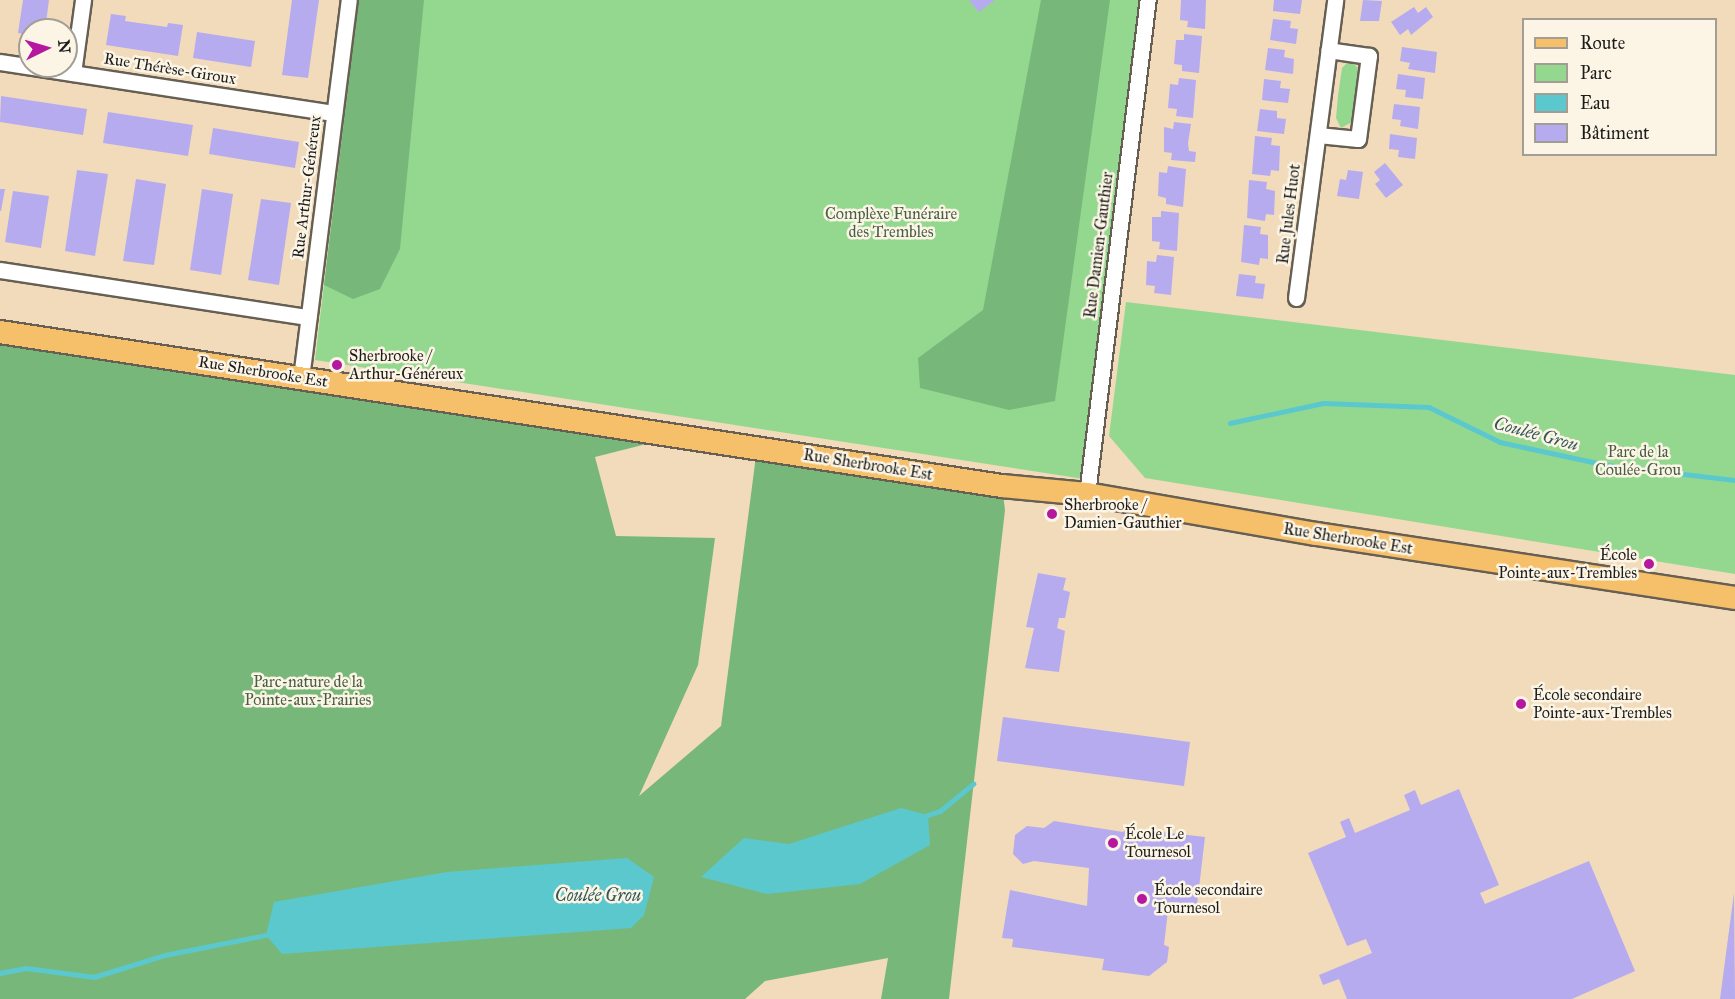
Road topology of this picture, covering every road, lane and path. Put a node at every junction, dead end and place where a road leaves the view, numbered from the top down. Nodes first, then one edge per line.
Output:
1 (83, 0) edge
2 (349, 0) edge
3 (1148, 0) edge
4 (1335, 0) edge
5 (78, 36) edge
6 (1328, 50) junction
7 (0, 62) edge
8 (18, 65) edge
9 (78, 74) edge
10 (334, 112) junction
11 (1318, 135) junction
12 (0, 270) edge
13 (1296, 298) dead end
14 (308, 317) junction
15 (0, 332) edge
16 (301, 378) junction
17 (1087, 494) junction
18 (1735, 598) edge

1 - 5 street
2 - 10 street, Rue Arthur-Généreux
3 - 17 street, Rue Damien-Gauthier
4 - 6 street, Rue Jules Huot
6 - 11 street, Rue Jules Huot
6 - 11 street
7 - 8 street, Rue Thérèse-Giroux
9 - 10 street, Rue Thérèse-Giroux
10 - 14 street, Rue Arthur-Généreux
11 - 13 street, Rue Jules Huot
12 - 14 street
14 - 16 street, Rue Arthur-Généreux
15 - 16 main road, Rue Sherbrooke Est
16 - 17 main road, Rue Sherbrooke Est
17 - 18 main road, Rue Sherbrooke Est

